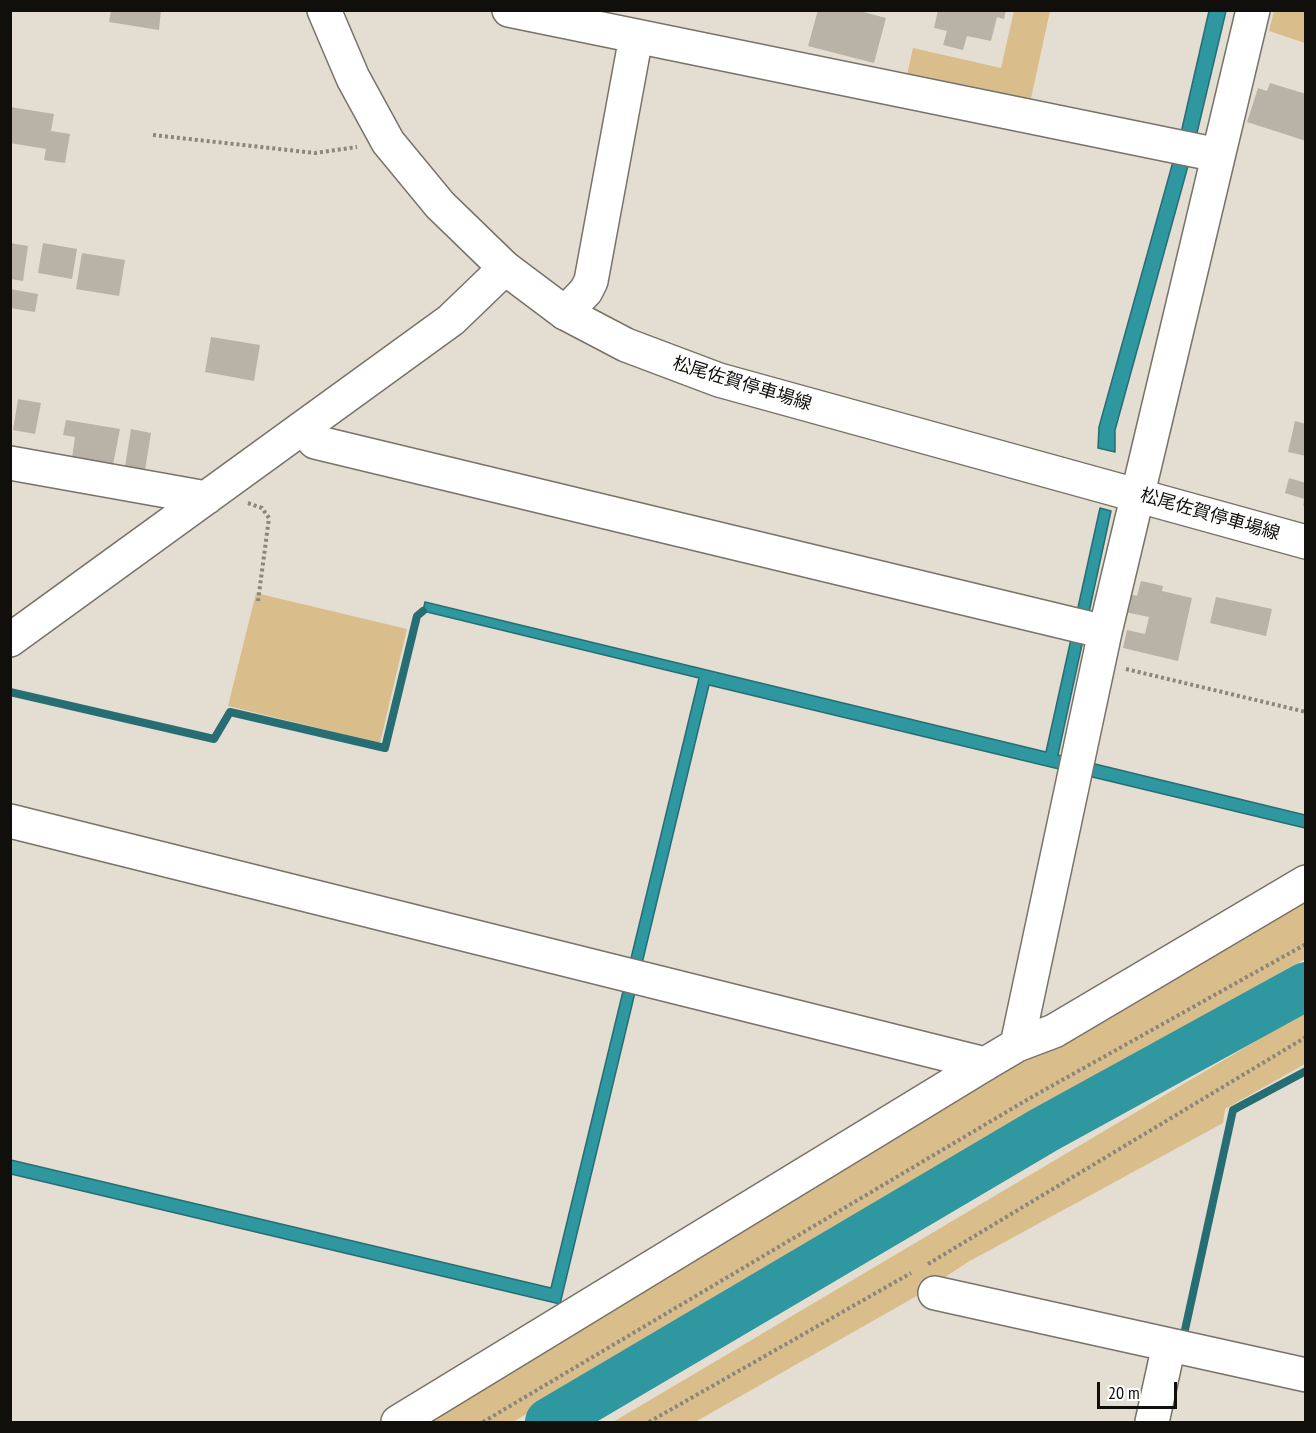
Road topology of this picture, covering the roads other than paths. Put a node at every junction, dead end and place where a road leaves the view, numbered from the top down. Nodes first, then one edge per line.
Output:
1 (324, 10) edge
2 (509, 10) edge
3 (1253, 10) edge
4 (636, 38) junction
5 (1211, 153) junction
6 (505, 268) junction
7 (566, 313) junction
8 (302, 428) junction
9 (10, 463) edge
10 (1137, 495) junction
11 (206, 498) junction
12 (1305, 542) edge
13 (1092, 636) junction
14 (10, 640) edge
15 (10, 821) edge
16 (1305, 882) edge
17 (1017, 1045) junction
18 (985, 1064) junction
19 (925, 1277) road end
20 (1169, 1345) junction
21 (1305, 1375) edge
22 (398, 1422) edge
23 (1152, 1422) edge

1 - 6 street, 松尾佐賀停車場線
2 - 4 street
3 - 5 street
4 - 5 street
4 - 7 street
5 - 10 street
6 - 7 street, 松尾佐賀停車場線
6 - 8 street
7 - 10 street, 松尾佐賀停車場線
8 - 11 street
8 - 13 street
9 - 11 street
10 - 12 street, 松尾佐賀停車場線
10 - 13 street
11 - 14 street
13 - 17 street
15 - 18 street
16 - 17 street
17 - 18 street
18 - 22 street
19 - 20 street
20 - 21 street
20 - 23 street

